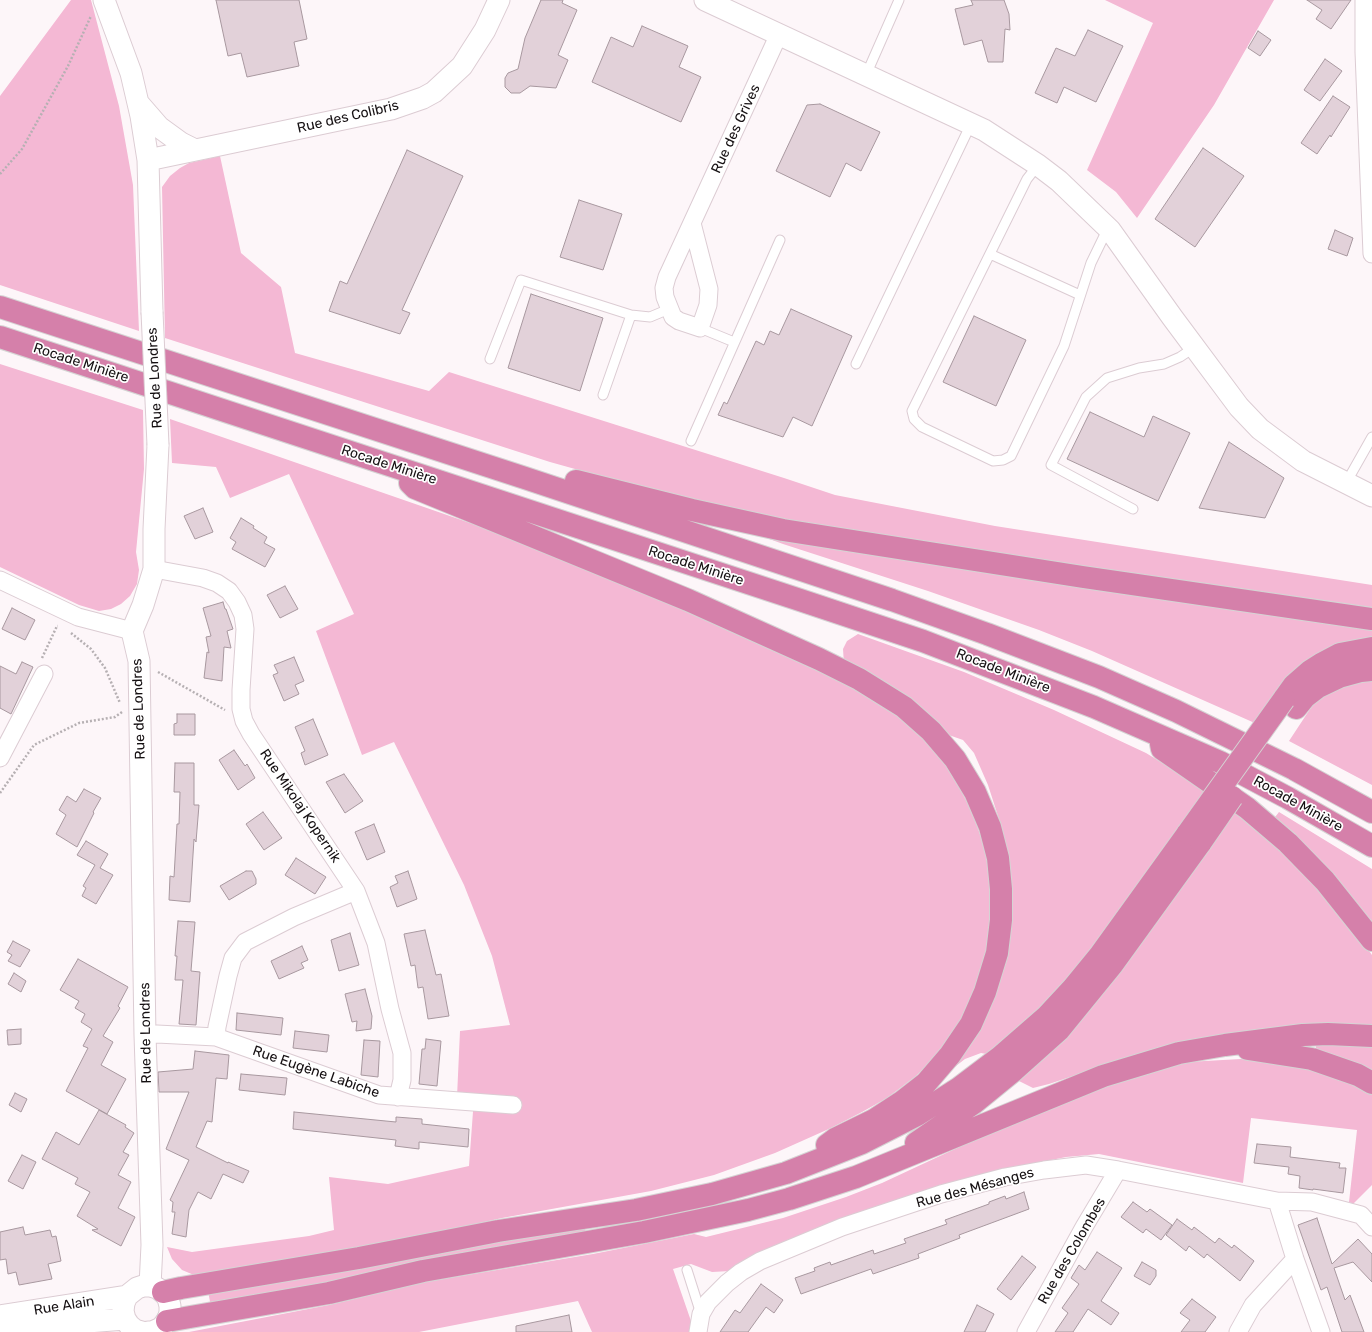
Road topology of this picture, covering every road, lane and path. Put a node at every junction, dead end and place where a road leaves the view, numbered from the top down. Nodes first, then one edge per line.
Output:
1 (500, 0) edge
2 (705, 0) edge
3 (899, 0) edge
4 (1364, 0) edge
5 (98, 5) edge
6 (779, 34) junction
7 (866, 75) junction
8 (138, 103) junction
9 (971, 124) junction
10 (195, 150) junction
11 (148, 160) junction
12 (1038, 165) junction
13 (0, 174) edge
14 (692, 223) junction
15 (1108, 228) junction
16 (780, 240) dead end
17 (990, 254) junction
18 (1372, 254) edge
19 (1080, 295) junction
20 (0, 307) edge
21 (669, 309) junction
22 (631, 315) junction
23 (700, 328) junction
24 (0, 337) edge
25 (734, 342) junction
26 (1195, 348) junction
27 (490, 359) dead end
28 (856, 364) dead end
29 (603, 395) dead end
30 (1372, 437) edge
31 (691, 441) dead end
32 (396, 467) junction
33 (525, 478) junction
34 (1346, 482) junction
35 (1372, 496) edge
36 (1133, 508) dead end
37 (154, 569) junction
38 (0, 580) edge
39 (1372, 619) edge
40 (63, 628) dead end
41 (68, 631) dead end
42 (132, 631) junction
43 (1372, 648) edge
44 (139, 661) junction
45 (1372, 670) edge
46 (44, 674) joint
47 (1290, 704) junction
48 (244, 721) junction
49 (1160, 736) junction
50 (0, 758) edge
51 (0, 793) edge
52 (1372, 812) edge
53 (1194, 837) junction
54 (1372, 846) edge
55 (356, 891) junction
56 (1372, 940) edge
57 (145, 1035) junction
58 (1372, 1036) edge
59 (216, 1037) junction
60 (1225, 1045) junction
61 (1372, 1083) edge
62 (398, 1097) junction
63 (513, 1105) dead end
64 (878, 1168) junction
65 (1118, 1170) junction
66 (786, 1173) junction
67 (1277, 1201) junction
68 (1370, 1222) edge
69 (1295, 1259) junction
70 (687, 1270) dead end
71 (157, 1289) junction
72 (127, 1296) junction
73 (701, 1314) junction
74 (0, 1316) edge
75 (125, 1319) junction
76 (167, 1321) junction
77 (0, 1328) edge
78 (142, 1332) edge
79 (148, 1332) edge
80 (698, 1332) edge
81 (1026, 1332) edge
82 (1238, 1332) edge
83 (1321, 1332) edge

1 - 10 street, Rue des Colibris
2 - 6 street
3 - 7 lane
4 - 18 street
5 - 8 street, Rue de Londres
5 - 13 path
6 - 7 street
6 - 14 street, Rue des Grives
7 - 9 street
8 - 10 street
8 - 11 street, Rue de Londres
9 - 12 street
9 - 28 lane
10 - 11 street, Rue des Colibris
11 - 37 street, Rue de Londres, bridge
12 - 15 street
12 - 17 lane
14 - 21 street, Rue des Grives
14 - 23 street
15 - 19 lane
15 - 26 street
16 - 25 lane
17 - 19 lane
17 - 19 lane
20 - 33 highway, Rocade Minière
21 - 22 lane
21 - 23 street
22 - 27 lane
22 - 29 lane
23 - 25 lane
24 - 32 highway, Rocade Minière
25 - 31 lane
26 - 34 street
26 - 36 lane
30 - 34 lane
32 - 49 highway, Rocade Minière
32 - 66 highway
33 - 39 highway
33 - 52 highway, Rocade Minière
34 - 35 street
37 - 42 street, Rue de Londres
37 - 48 street, Rue Mikolaj Kopernik
38 - 42 street
40 - 46 path
41 - 51 path
42 - 44 street, Rue de Londres
43 - 47 highway
44 - 48 path
44 - 57 street, Rue de Londres
45 - 47 highway
46 - 50 street
47 - 53 highway, bridge
48 - 55 street, Rue Mikolaj Kopernik
49 - 54 highway, Rocade Minière
49 - 56 highway
53 - 64 highway
53 - 66 highway
55 - 59 street
55 - 62 street, Rue Mikolaj Kopernik
57 - 59 street, Rue Eugène Labiche
57 - 71 street, Rue de Londres
58 - 60 highway
59 - 62 street, Rue Eugène Labiche
60 - 61 highway
60 - 64 highway
62 - 63 street, Rue Eugène Labiche
64 - 76 highway
65 - 67 street, Rue des Mésanges
65 - 73 street, Rue des Mésanges
65 - 81 street, Rue des Colombes
66 - 71 highway
67 - 68 street, Rue des Mésanges
67 - 69 street
69 - 82 street
69 - 83 street
70 - 73 lane
71 - 72 street
71 - 76 street
72 - 74 street, Rue Alain
72 - 75 street
73 - 80 street
75 - 77 street, Rue Alain
75 - 78 street
76 - 79 street

